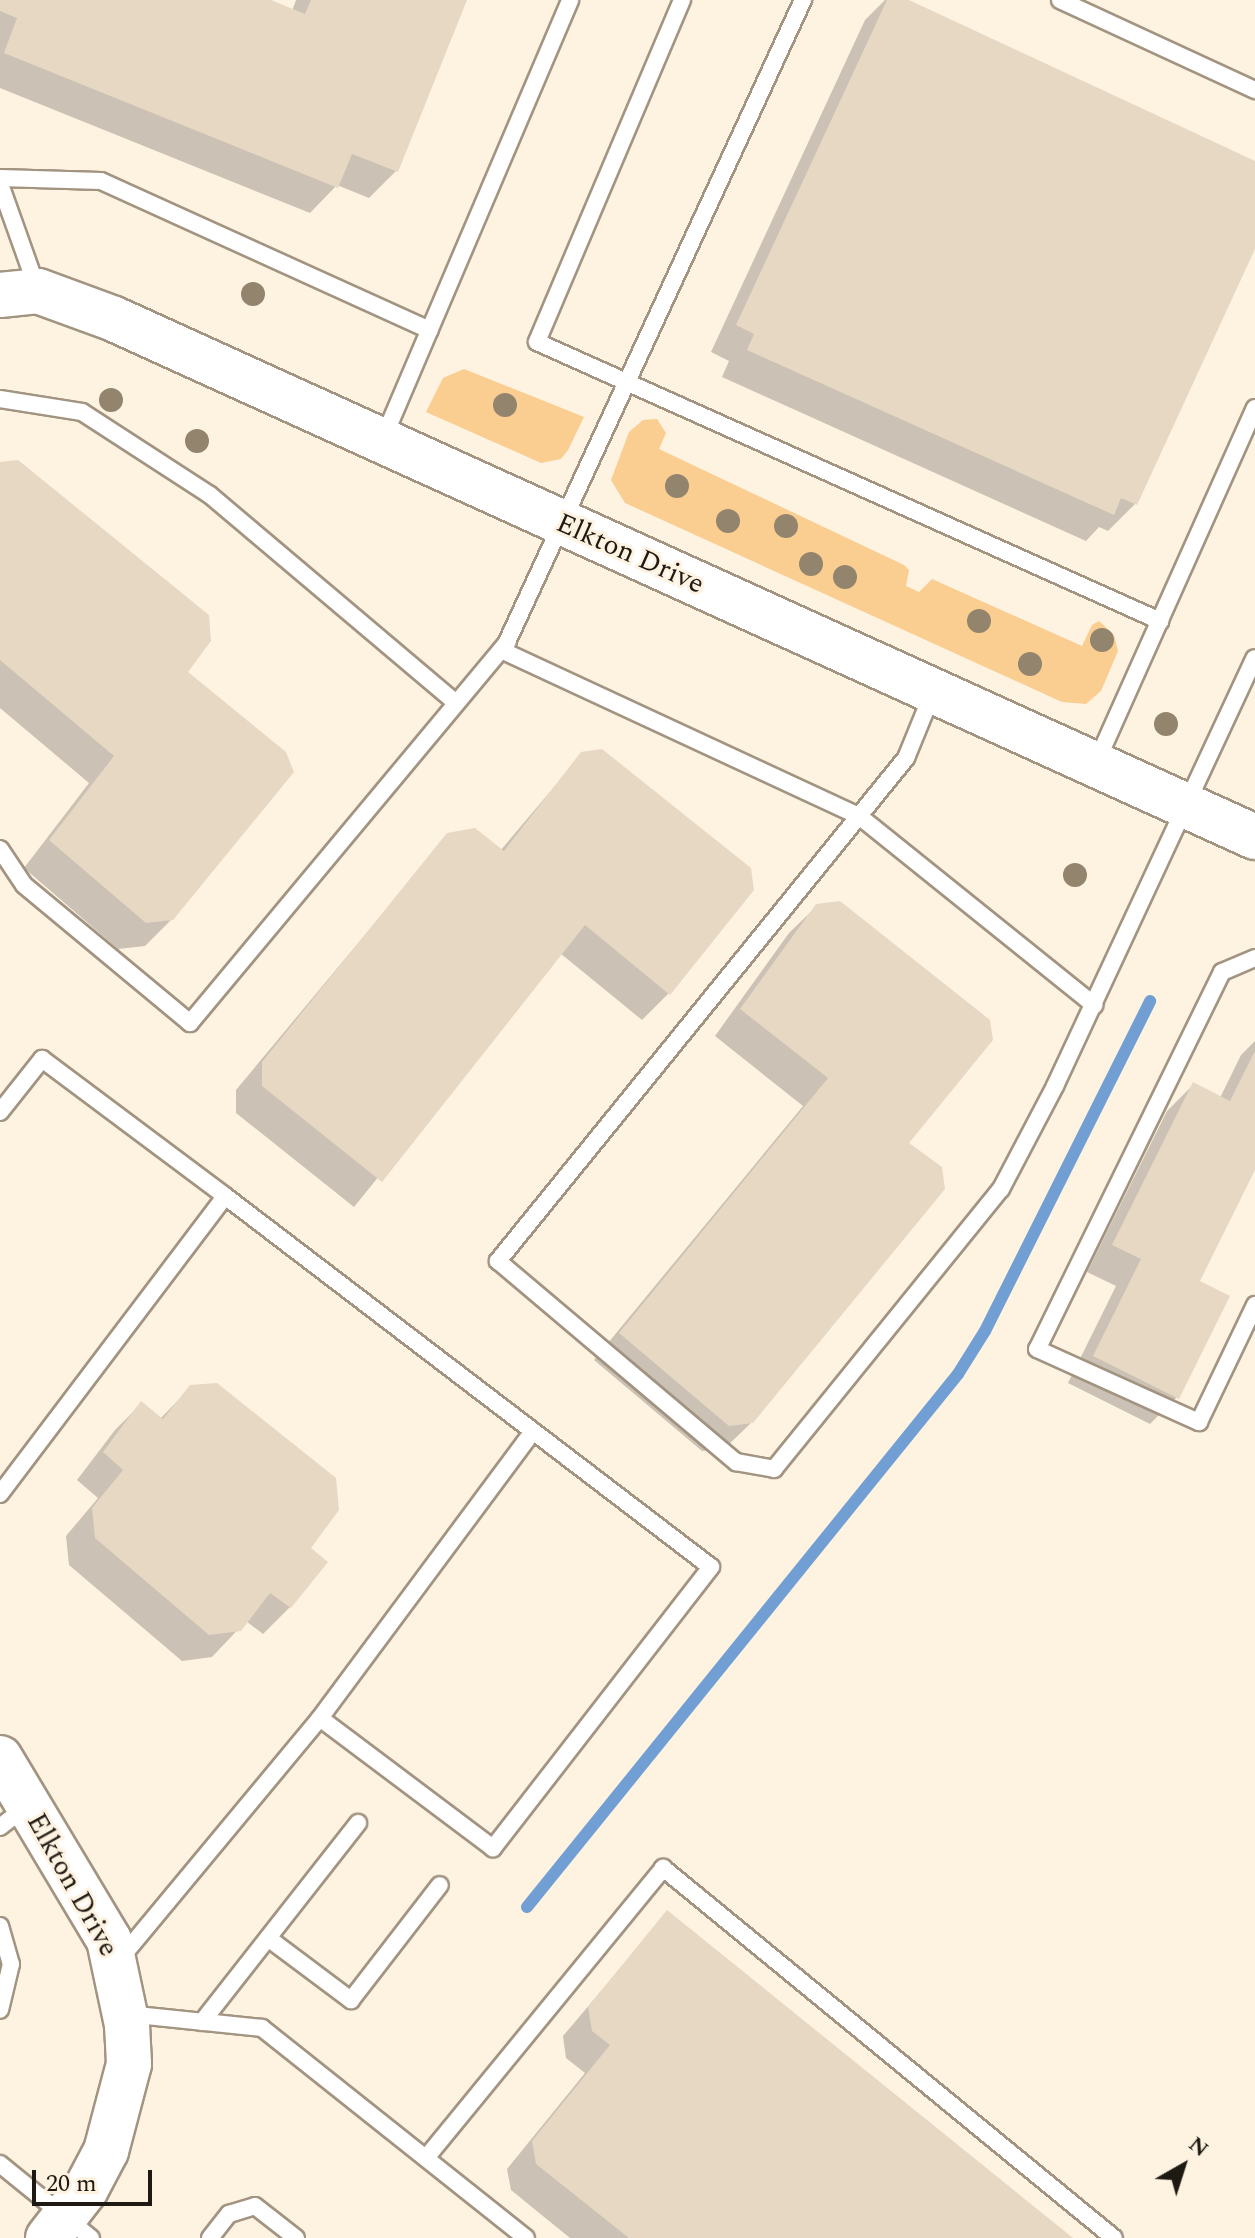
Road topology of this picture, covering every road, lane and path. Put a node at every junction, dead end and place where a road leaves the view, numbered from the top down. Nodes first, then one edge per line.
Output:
1 (570, 0) edge
2 (682, 0) edge
3 (803, 0) edge
4 (1060, 0) edge
5 (1255, 90) edge
6 (0, 178) edge
7 (0, 184) edge
8 (19, 293) edge
9 (430, 330) junction
10 (627, 382) junction
11 (0, 399) edge
12 (1255, 408) edge
13 (383, 441) junction
14 (559, 522) junction
15 (1160, 621) junction
16 (501, 650) junction
17 (1255, 658) edge
18 (933, 691) junction
19 (456, 703) junction
20 (1095, 765) junction
21 (1186, 806) junction
22 (859, 816) junction
23 (1255, 837) edge
24 (0, 849) edge
25 (1255, 958) edge
26 (1094, 1005) junction
27 (0, 1112) edge
28 (225, 1196) junction
29 (1255, 1305) edge
30 (533, 1431) junction
31 (0, 1494) edge
32 (320, 1718) junction
33 (0, 1758) edge
34 (14, 1816) edge
35 (358, 1823) dead end
36 (440, 1885) dead end
37 (0, 1926) edge
38 (268, 1938) junction
39 (116, 1963) junction
40 (0, 2010) edge
41 (126, 2014) junction
42 (202, 2022) junction
43 (426, 2158) junction
44 (0, 2164) edge
45 (68, 2231) edge
46 (210, 2238) edge
47 (296, 2238) edge
48 (526, 2238) edge
49 (1114, 2238) edge

1 - 9 lane
2 - 10 lane
3 - 10 lane
4 - 5 lane
6 - 9 lane
7 - 8 lane
8 - 13 street, Elkton Drive
9 - 13 lane
10 - 14 lane
10 - 15 lane
11 - 19 lane
12 - 15 lane
13 - 14 street, Elkton Drive
14 - 16 lane
14 - 18 street, Elkton Drive
15 - 20 lane
16 - 19 lane
16 - 22 lane
17 - 21 lane
18 - 20 street, Elkton Drive
18 - 22 lane
19 - 24 lane
20 - 21 street, Elkton Drive
21 - 23 street, Elkton Drive
21 - 26 lane
22 - 26 lane
22 - 26 lane
25 - 29 lane
27 - 28 lane
28 - 30 lane
28 - 31 lane
30 - 32 lane
30 - 32 lane
32 - 39 lane
33 - 34 street, Elkton Drive
34 - 39 street, Elkton Drive
35 - 38 lane
36 - 38 lane
37 - 40 lane
38 - 42 lane
39 - 41 street, Elkton Drive
41 - 42 lane
41 - 45 street, Elkton Drive
42 - 43 lane
43 - 48 lane
43 - 49 lane
44 - 45 lane
46 - 47 lane

